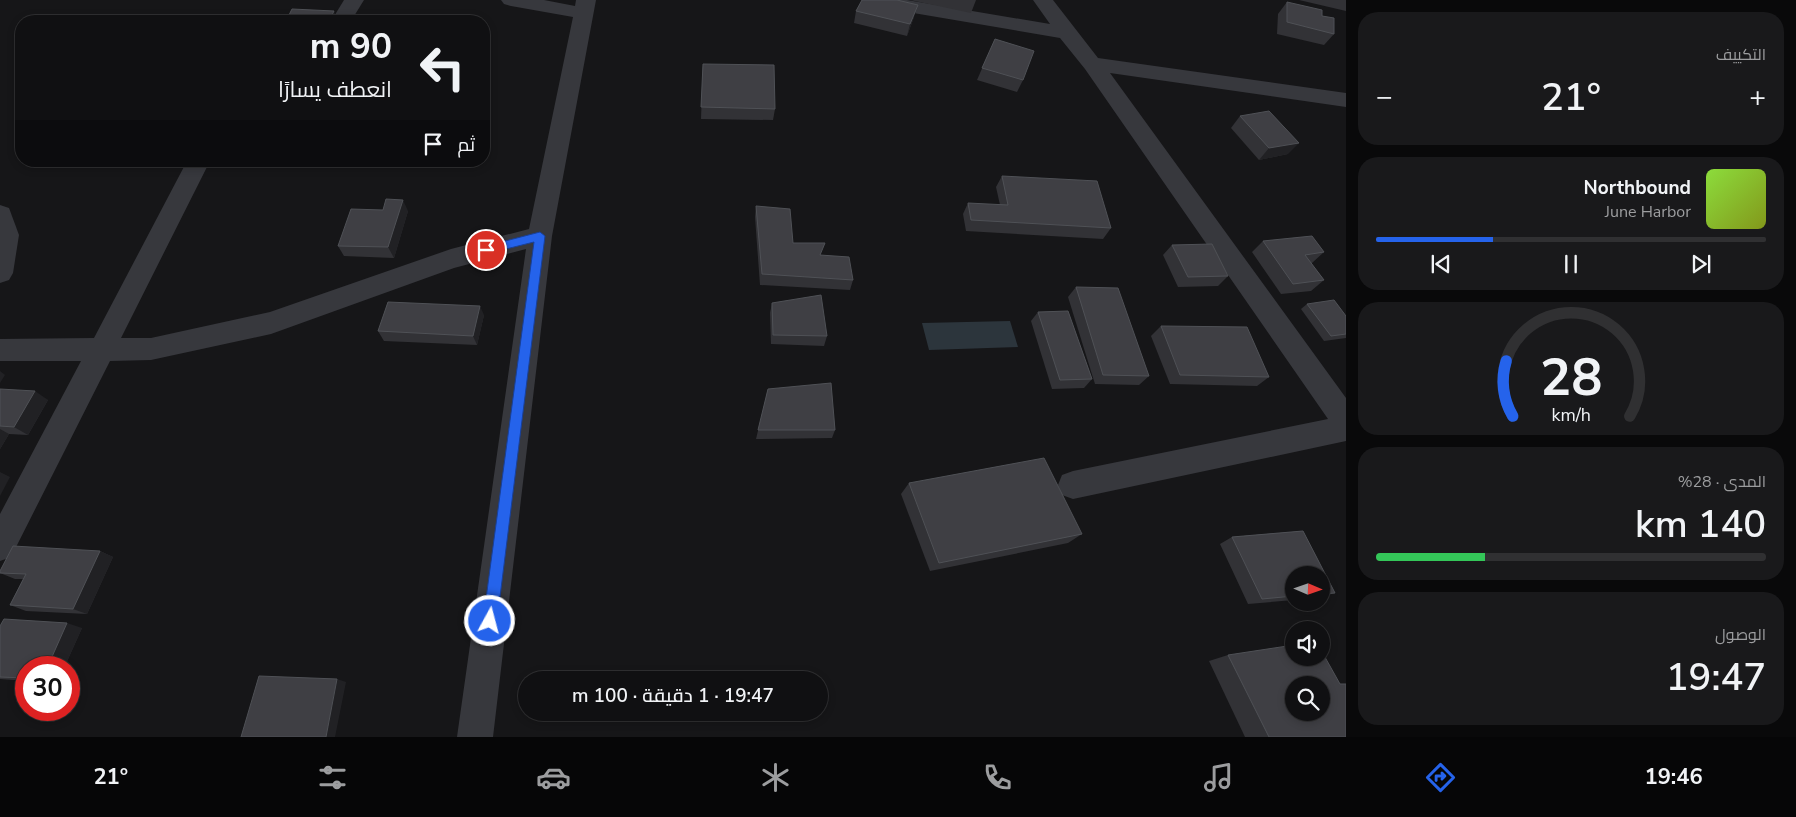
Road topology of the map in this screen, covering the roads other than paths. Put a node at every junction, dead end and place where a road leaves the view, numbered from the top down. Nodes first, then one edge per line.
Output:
1 (354, 0) edge
2 (511, 0) edge
3 (872, 0) edge
4 (1043, 0) edge
5 (585, 7) edge
6 (345, 15) edge
7 (1067, 33) junction
8 (1092, 64) junction
9 (1346, 100) edge
10 (195, 167) edge
11 (0, 214) edge
12 (540, 236) junction
13 (0, 273) edge
14 (0, 350) edge
15 (101, 350) junction
16 (1346, 421) edge
17 (1346, 428) edge
18 (1073, 485) dead end
19 (0, 546) edge
20 (475, 737) edge

1 - 6 street
2 - 5 street
3 - 7 street
4 - 7 street
5 - 12 street
7 - 8 street
8 - 9 street
8 - 16 street
10 - 15 street
11 - 13 street
12 - 15 street
12 - 20 street
14 - 15 street
15 - 19 street
17 - 18 street

